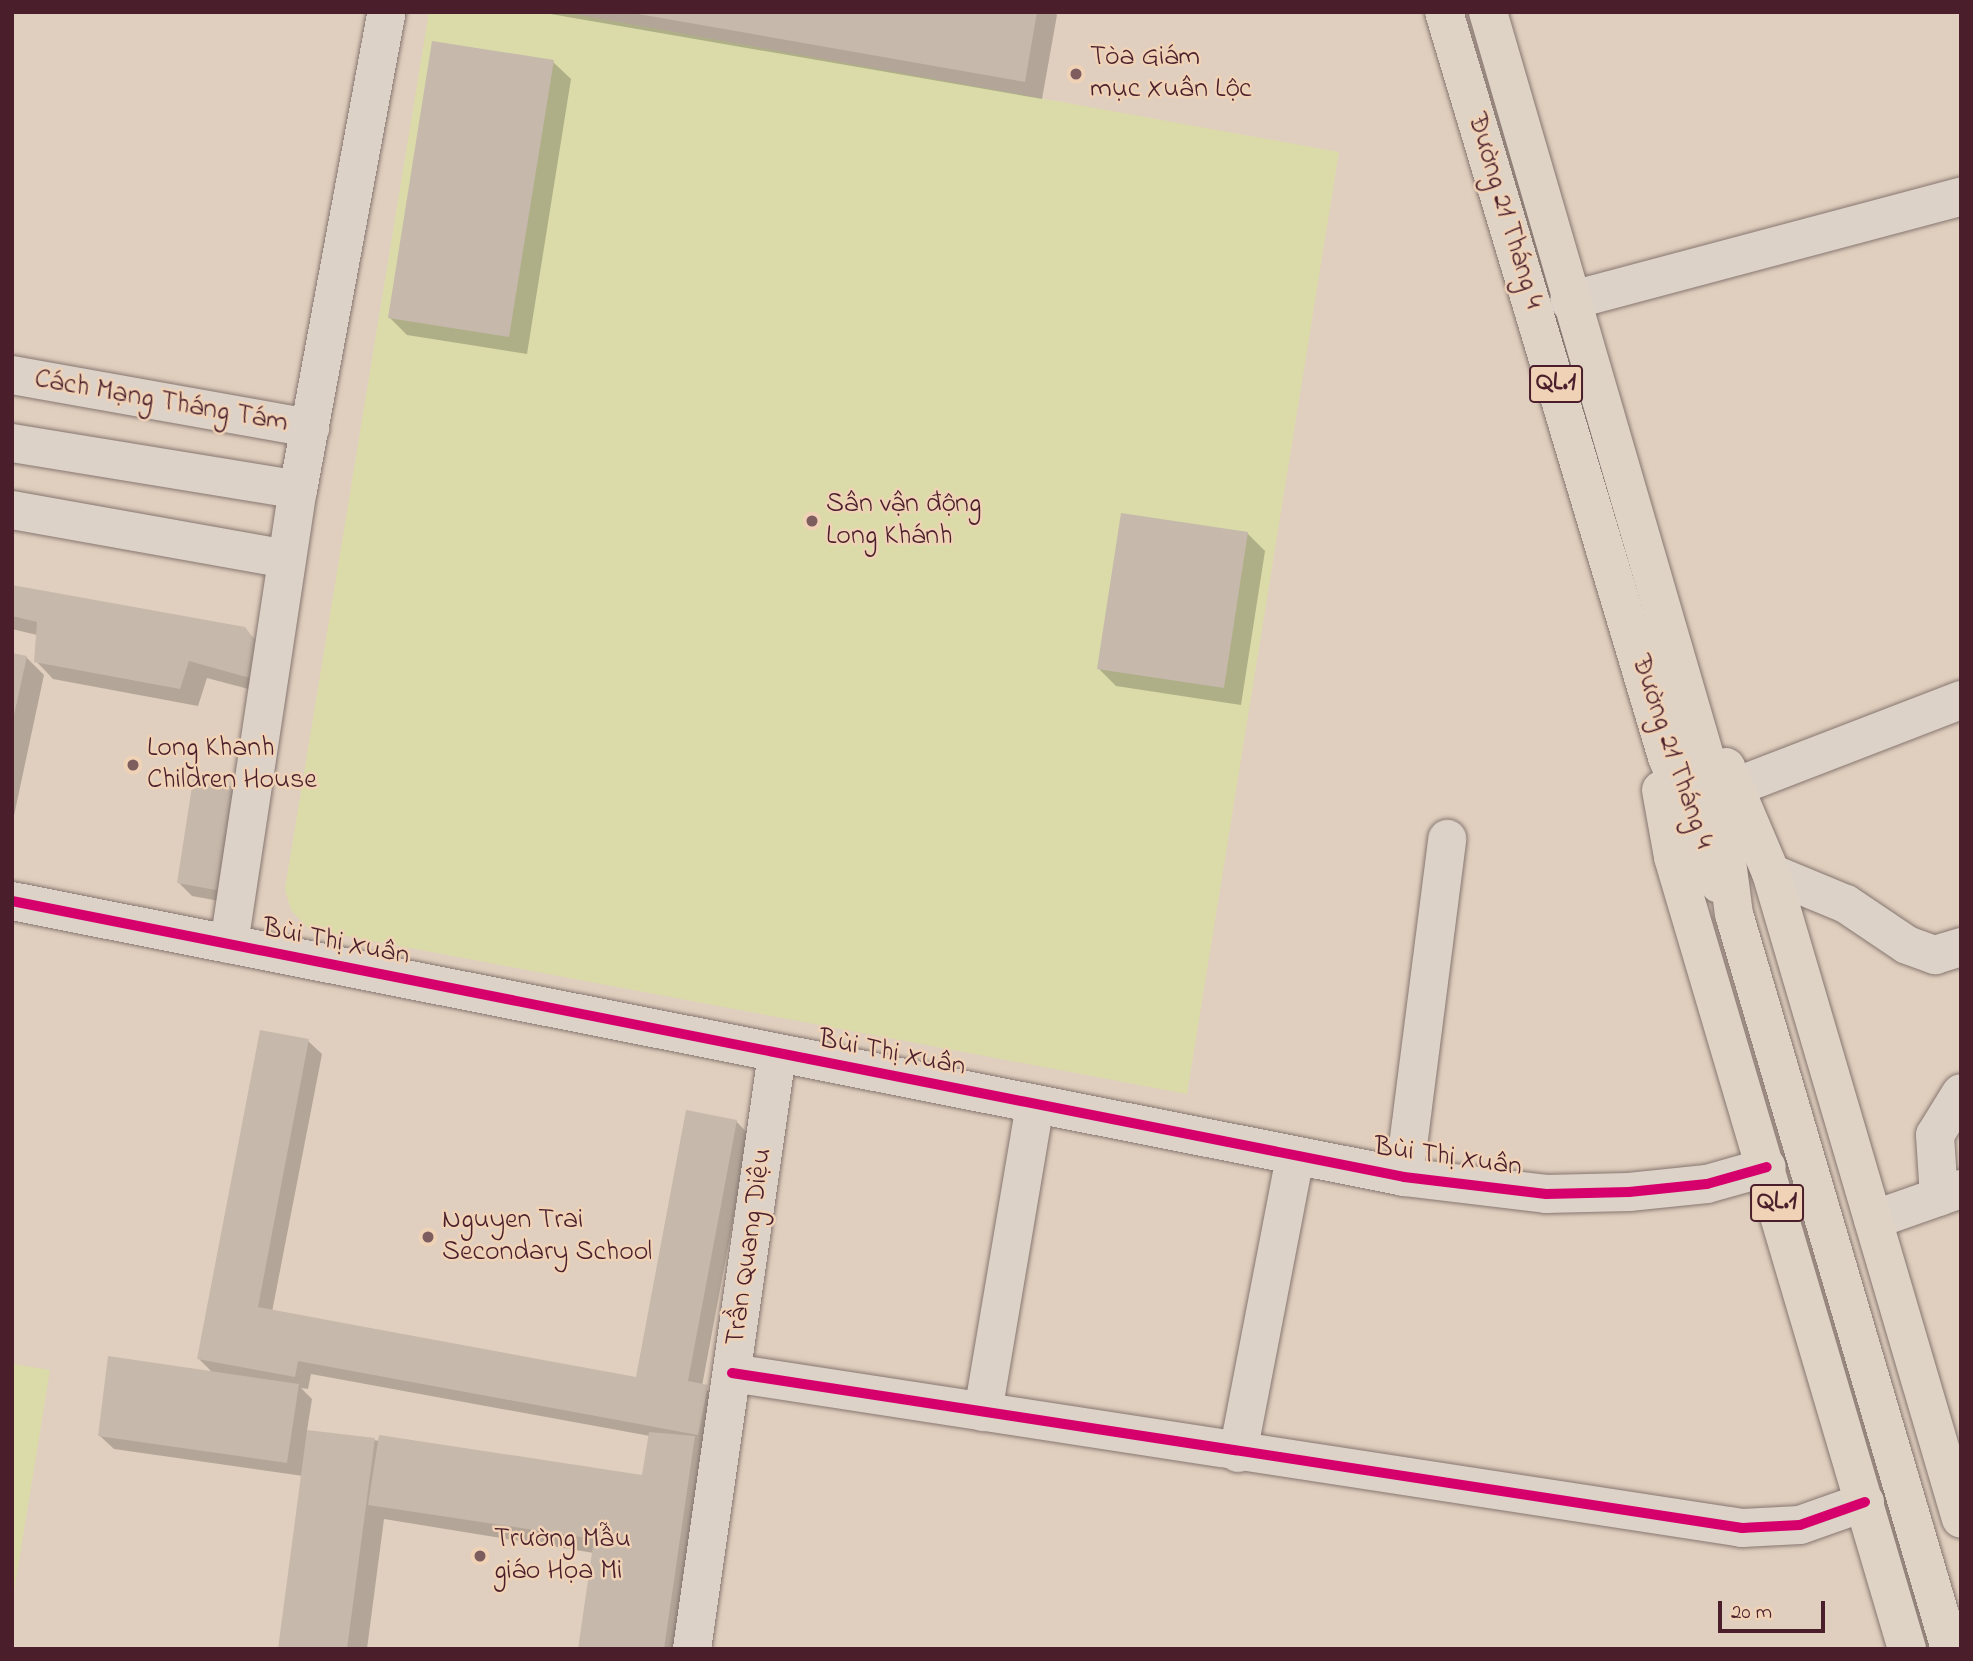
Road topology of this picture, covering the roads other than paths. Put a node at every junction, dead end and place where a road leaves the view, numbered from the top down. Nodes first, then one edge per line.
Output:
1 (387, 12) edge
2 (1444, 12) edge
3 (1488, 12) edge
4 (1961, 197) edge
5 (1569, 302) junction
6 (12, 375) edge
7 (310, 428) junction
8 (12, 443) edge
9 (298, 490) junction
10 (12, 510) edge
11 (287, 559) junction
12 (1961, 700) edge
13 (1684, 751) junction
14 (1738, 786) junction
15 (1447, 839) dead end
16 (1771, 873) junction
17 (12, 901) edge
18 (229, 944) junction
19 (1961, 947) edge
20 (777, 1054) junction
21 (1961, 1093) edge
22 (1035, 1105) junction
23 (1295, 1158) junction
24 (1767, 1167) junction
25 (1404, 1177) junction
26 (1950, 1193) edge
27 (1873, 1220) junction
28 (732, 1373) junction
29 (983, 1412) junction
30 (1238, 1453) junction
31 (1865, 1502) junction
32 (1961, 1519) edge
33 (692, 1649) edge
34 (1908, 1649) edge
35 (1950, 1649) edge

1 - 7 street
2 - 13 highway, Đường 21 Tháng 4 / QL.1
3 - 5 highway, Đường 21 Tháng 4 / QL.1
4 - 5 street
5 - 13 highway, Đường 21 Tháng 4 / QL.1
6 - 7 street, Cách Mạng Tháng Tám
7 - 9 street
8 - 9 street
9 - 11 street
10 - 11 street
11 - 18 street
12 - 14 street
13 - 14 highway
13 - 24 highway, QL.1
13 - 35 highway, Đường 21 Tháng 4 / QL.1
14 - 16 highway
15 - 25 street
16 - 19 street
16 - 27 highway
17 - 18 street, Bùi Thị Xuân
18 - 20 street, Bùi Thị Xuân
20 - 22 street, Bùi Thị Xuân
20 - 28 street, Trần Quang Diệu
21 - 26 street
22 - 23 street, Bùi Thị Xuân
22 - 29 street
23 - 25 street, Bùi Thị Xuân
23 - 30 street
24 - 25 street, Bùi Thị Xuân
24 - 31 highway, QL.1
26 - 27 street
27 - 32 highway
28 - 29 street
28 - 33 street, Trần Quang Diệu
29 - 30 street
30 - 31 street
31 - 34 highway, QL.1

